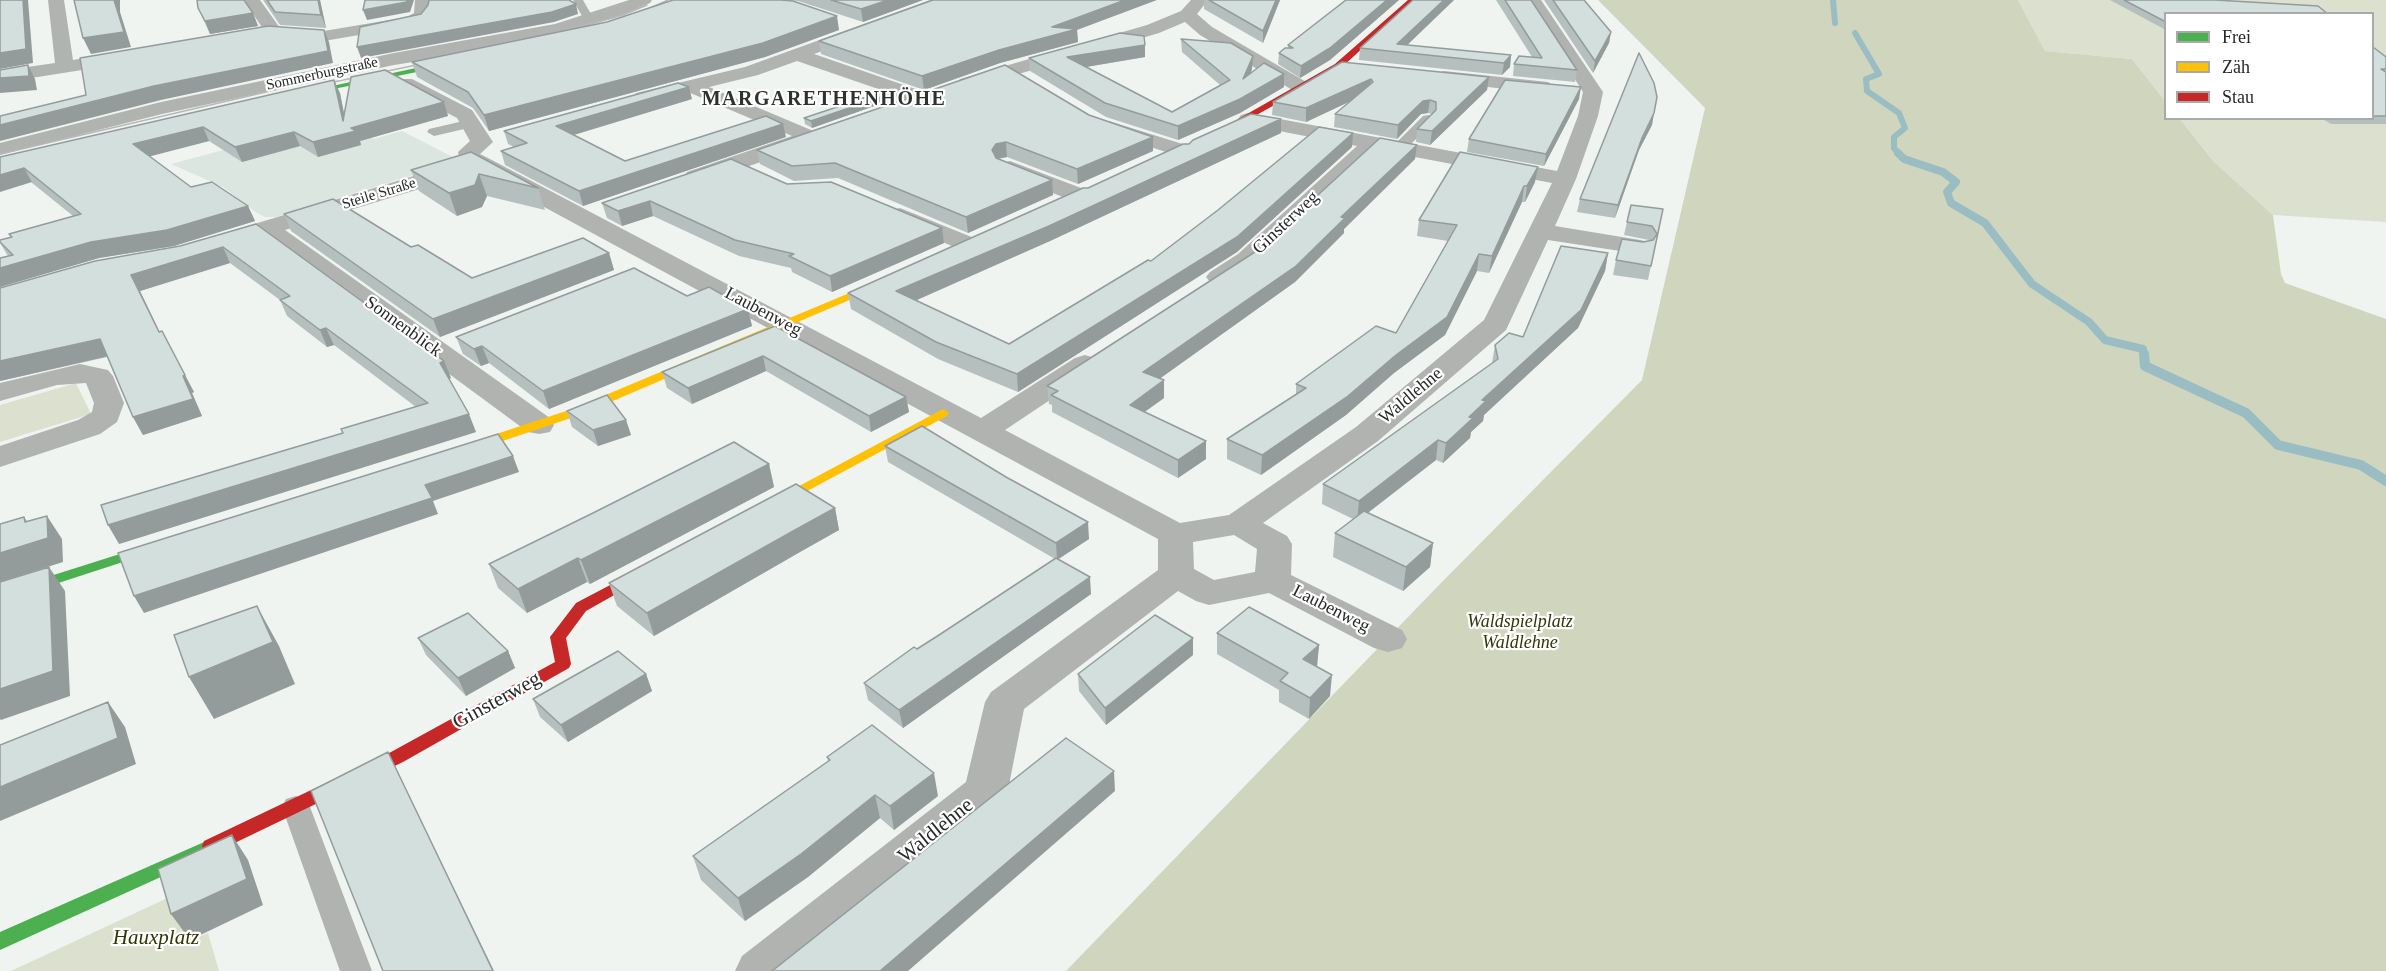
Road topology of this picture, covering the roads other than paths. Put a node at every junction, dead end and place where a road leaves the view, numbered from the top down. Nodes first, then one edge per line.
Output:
1 (56, 0) edge
2 (252, 0) edge
3 (423, 0) edge
4 (578, 0) edge
5 (644, 0) edge
6 (946, 0) edge
7 (1200, 0) edge
8 (1412, 0) edge
9 (1533, 0) edge
10 (1187, 15) junction
11 (590, 21) junction
12 (840, 23) edge
13 (381, 27) junction
14 (613, 28) edge
15 (1153, 29) junction
16 (862, 30) junction
17 (1206, 30) junction
18 (273, 31) junction
19 (250, 35) edge
20 (146, 54) edge
21 (796, 54) junction
22 (421, 62) junction
23 (65, 68) junction
24 (1008, 69) junction
25 (1273, 69) junction
26 (1361, 69) edge
27 (1329, 71) junction
28 (393, 74) junction
29 (1421, 75) edge
30 (0, 77) edge
31 (688, 85) junction
32 (1038, 87) edge
33 (1301, 87) junction
34 (1593, 92) junction
35 (282, 98) edge
36 (923, 98) junction
37 (619, 104) edge
38 (891, 109) edge
39 (1088, 117) edge
40 (1248, 119) junction
41 (1428, 119) edge
42 (472, 123) junction
43 (434, 132) dead end
44 (505, 135) dead end
45 (1373, 143) junction
46 (1191, 147) junction
47 (1399, 148) junction
48 (0, 149) edge
49 (481, 152) junction
50 (1161, 160) edge
51 (734, 163) junction
52 (1006, 166) edge
53 (762, 177) edge
54 (1565, 179) junction
55 (679, 182) edge
56 (1078, 197) edge
57 (878, 205) edge
58 (267, 228) junction
59 (1540, 231) junction
60 (975, 243) joint
61 (1640, 247) edge
62 (200, 248) edge
63 (949, 254) edge
64 (668, 261) junction
65 (638, 273) edge
66 (906, 273) edge
67 (1198, 291) edge
68 (786, 324) junction
69 (1110, 348) edge
70 (0, 392) edge
71 (943, 413) junction
72 (539, 425) junction
73 (981, 432) junction
74 (444, 456) edge
75 (0, 457) edge
76 (757, 513) edge
77 (1239, 524) junction
78 (183, 538) edge
79 (1175, 554) junction
80 (664, 562) edge
81 (1273, 580) junction
82 (0, 597) edge
83 (1388, 639) dead end
84 (296, 807) junction
85 (0, 941) edge
86 (356, 971) edge
87 (760, 971) edge

1 - 23 street
2 - 18 street
3 - 13 street
4 - 11 lane
5 - 11 street, Sommerburgstraße
6 - 16 street
7 - 10 street
8 - 27 street
9 - 34 street
10 - 15 street
10 - 17 street
11 - 22 street, Sommerburgstraße
12 - 16 street
13 - 18 street
13 - 22 street
14 - 22 street, Sommerburgstraße
15 - 17 street
15 - 24 street
16 - 21 street
17 - 25 street
18 - 19 street
20 - 23 street
21 - 31 street
21 - 36 street
22 - 28 street, Sommerburgstraße
22 - 48 street, Sommerburgstraße
23 - 30 street
24 - 32 street
24 - 36 street
25 - 27 street
25 - 33 street
26 - 27 street
27 - 33 street
28 - 35 street, Sommerburgstraße
28 - 42 street
29 - 34 street
31 - 37 street
31 - 51 street
33 - 40 street
34 - 54 street, Waldlehne
36 - 38 street
39 - 46 street
40 - 45 street
40 - 46 street
41 - 47 lane
42 - 43 lane
42 - 49 street
44 - 49 street, Steile Straße
45 - 47 street
45 - 67 street, Ginsterweg
46 - 50 street
47 - 54 street
49 - 58 street, Steile Straße
49 - 64 street, Laubenweg
51 - 53 street
51 - 55 street
52 - 56 street
54 - 59 street, Waldlehne
57 - 60 street
58 - 62 street, Steile Straße
58 - 72 street, Sonnenblick
59 - 61 street
59 - 77 street, Waldlehne
60 - 63 street
64 - 65 street
64 - 68 street, Laubenweg
66 - 68 street
68 - 71 street, Laubenweg
68 - 72 street
69 - 73 street
70 - 75 street
71 - 73 street, Laubenweg
71 - 76 street
72 - 74 street
73 - 79 street, Laubenweg
77 - 79 street
77 - 81 street
78 - 82 street
79 - 81 street, Laubenweg
79 - 87 street, Waldlehne
80 - 84 street, Ginsterweg
81 - 83 street, Laubenweg
84 - 85 street, Ginsterweg
84 - 86 lane

